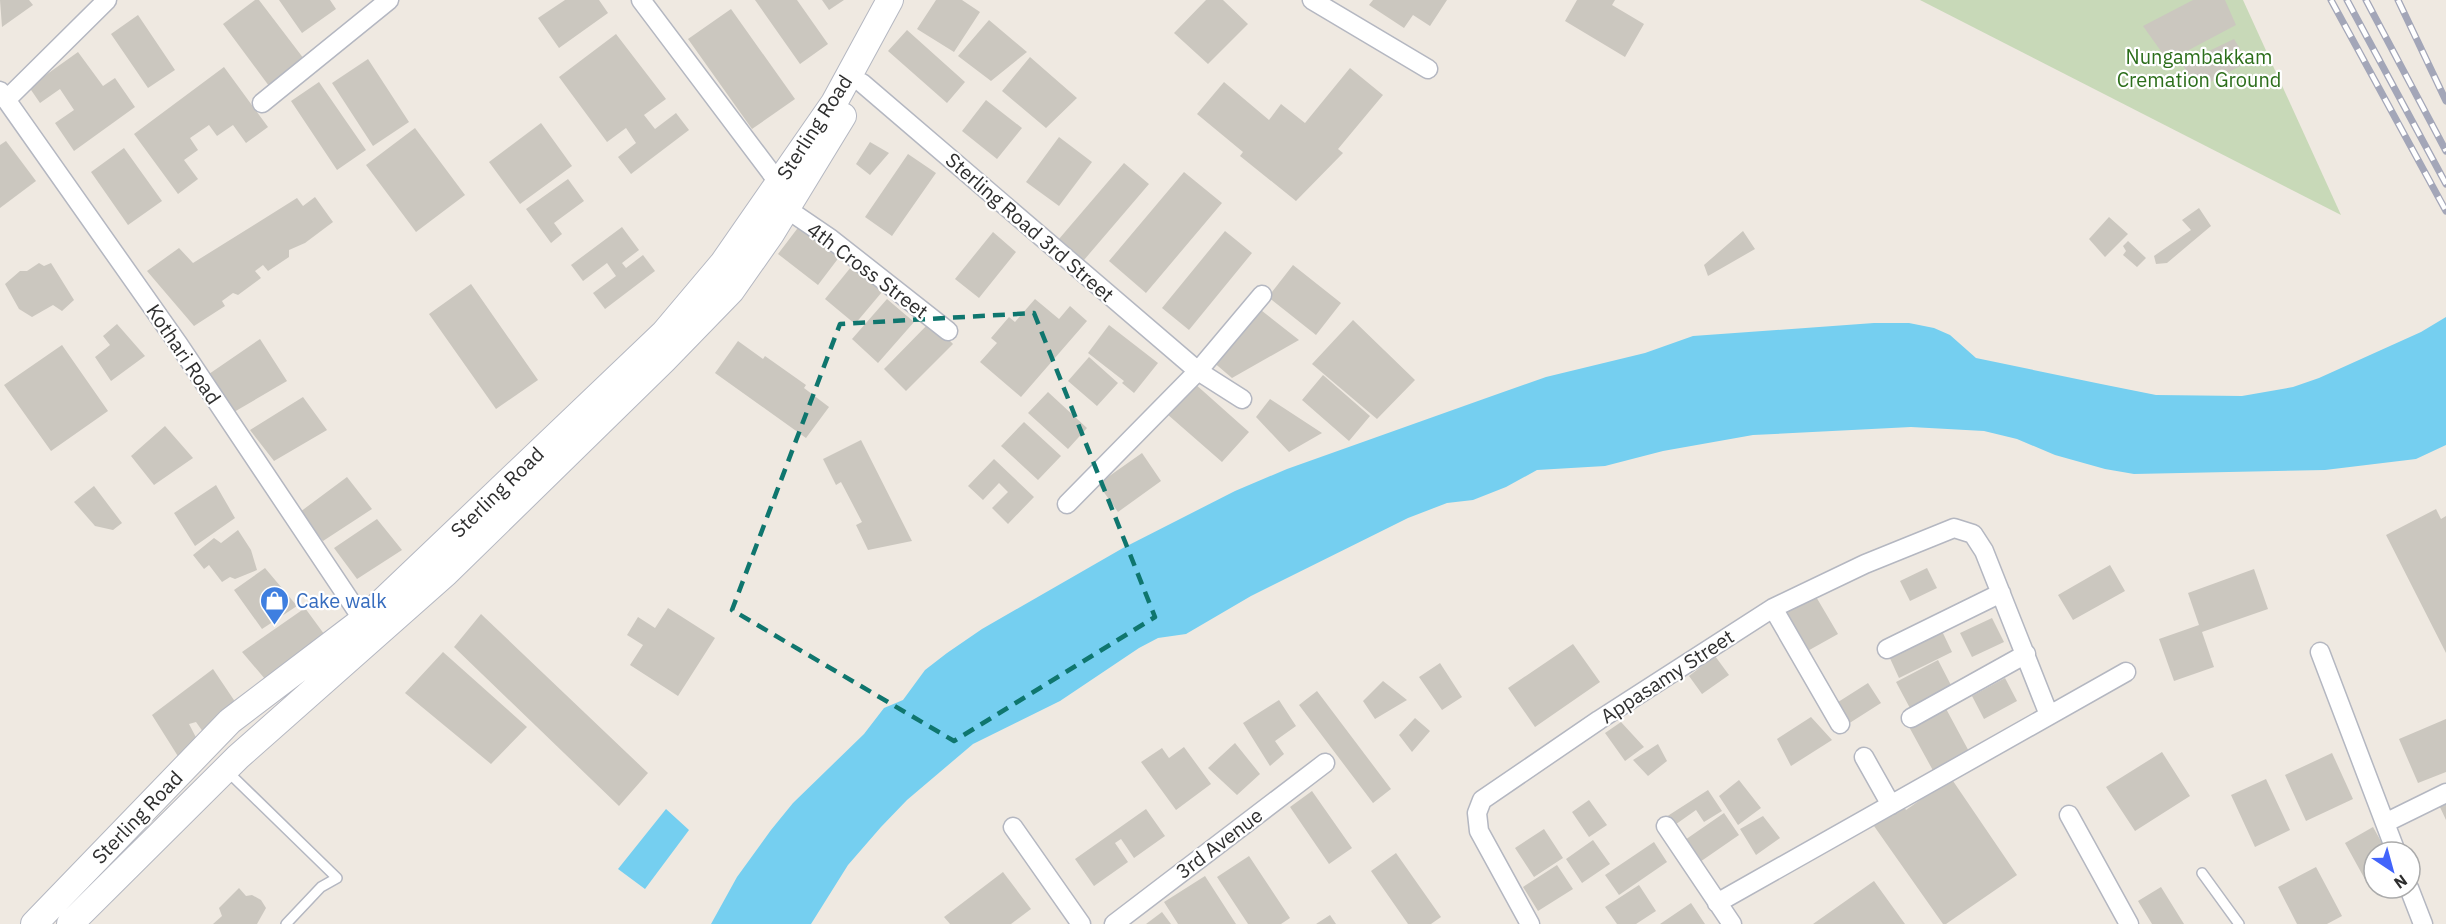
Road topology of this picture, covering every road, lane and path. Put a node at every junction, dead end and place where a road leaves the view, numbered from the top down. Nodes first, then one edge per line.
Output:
1 (107, 0) edge
2 (389, 0) edge
3 (641, 0) edge
4 (890, 0) edge
5 (906, 0) edge
6 (1312, 0) edge
7 (1428, 69) dead end
8 (862, 83) junction
9 (3, 96) edge
10 (262, 103) dead end
11 (778, 182) junction
12 (787, 209) junction
13 (1262, 295) dead end
14 (948, 331) dead end
15 (1198, 372) junction
16 (1242, 399) dead end
17 (1067, 504) dead end
18 (2001, 593) junction
19 (1773, 608) junction
20 (363, 621) junction
21 (1887, 649) dead end
22 (2320, 651) dead end
23 (2026, 654) junction
24 (2126, 672) dead end
25 (2049, 716) junction
26 (1911, 718) dead end
27 (1840, 724) dead end
28 (1864, 757) dead end
29 (1324, 763) dead end
30 (225, 770) junction
31 (2446, 793) edge
32 (1891, 805) junction
33 (2070, 815) dead end
34 (2385, 823) junction
35 (1666, 826) dead end
36 (1013, 827) dead end
37 (2391, 840) edge
38 (2202, 873) dead end
39 (2414, 900) edge
40 (1717, 903) junction
41 (1528, 921) edge
42 (34, 924) edge
43 (70, 924) edge
44 (286, 924) edge
45 (1081, 924) edge
46 (1114, 924) edge
47 (1732, 924) edge
48 (2129, 924) edge
49 (2239, 924) edge
50 (2423, 924) edge

1 - 9 street
2 - 10 street
3 - 11 street
4 - 11 main road, Sterling Road
5 - 8 main road, Sterling Road
6 - 7 street
8 - 12 main road, Sterling Road
8 - 15 street, Sterling Road 3rd Street
9 - 20 street, Kothari Road
11 - 20 main road, Sterling Road
12 - 14 street, 4th Cross Street
12 - 30 main road, Sterling Road
13 - 15 street
15 - 16 street, Sterling Road 3rd Street
15 - 17 street
18 - 19 street, Appasamy Street
18 - 21 street
18 - 23 street
19 - 27 street
19 - 41 street, Appasamy Street
20 - 42 main road, Sterling Road
22 - 34 street
23 - 25 street
23 - 26 street
24 - 25 street
25 - 32 street
28 - 32 street
29 - 46 street, 3rd Avenue
30 - 43 main road, Sterling Road
30 - 44 lane
31 - 34 street
32 - 40 street
33 - 48 street
34 - 37 street
35 - 40 street
36 - 45 street
38 - 49 lane
39 - 50 street
40 - 47 street

